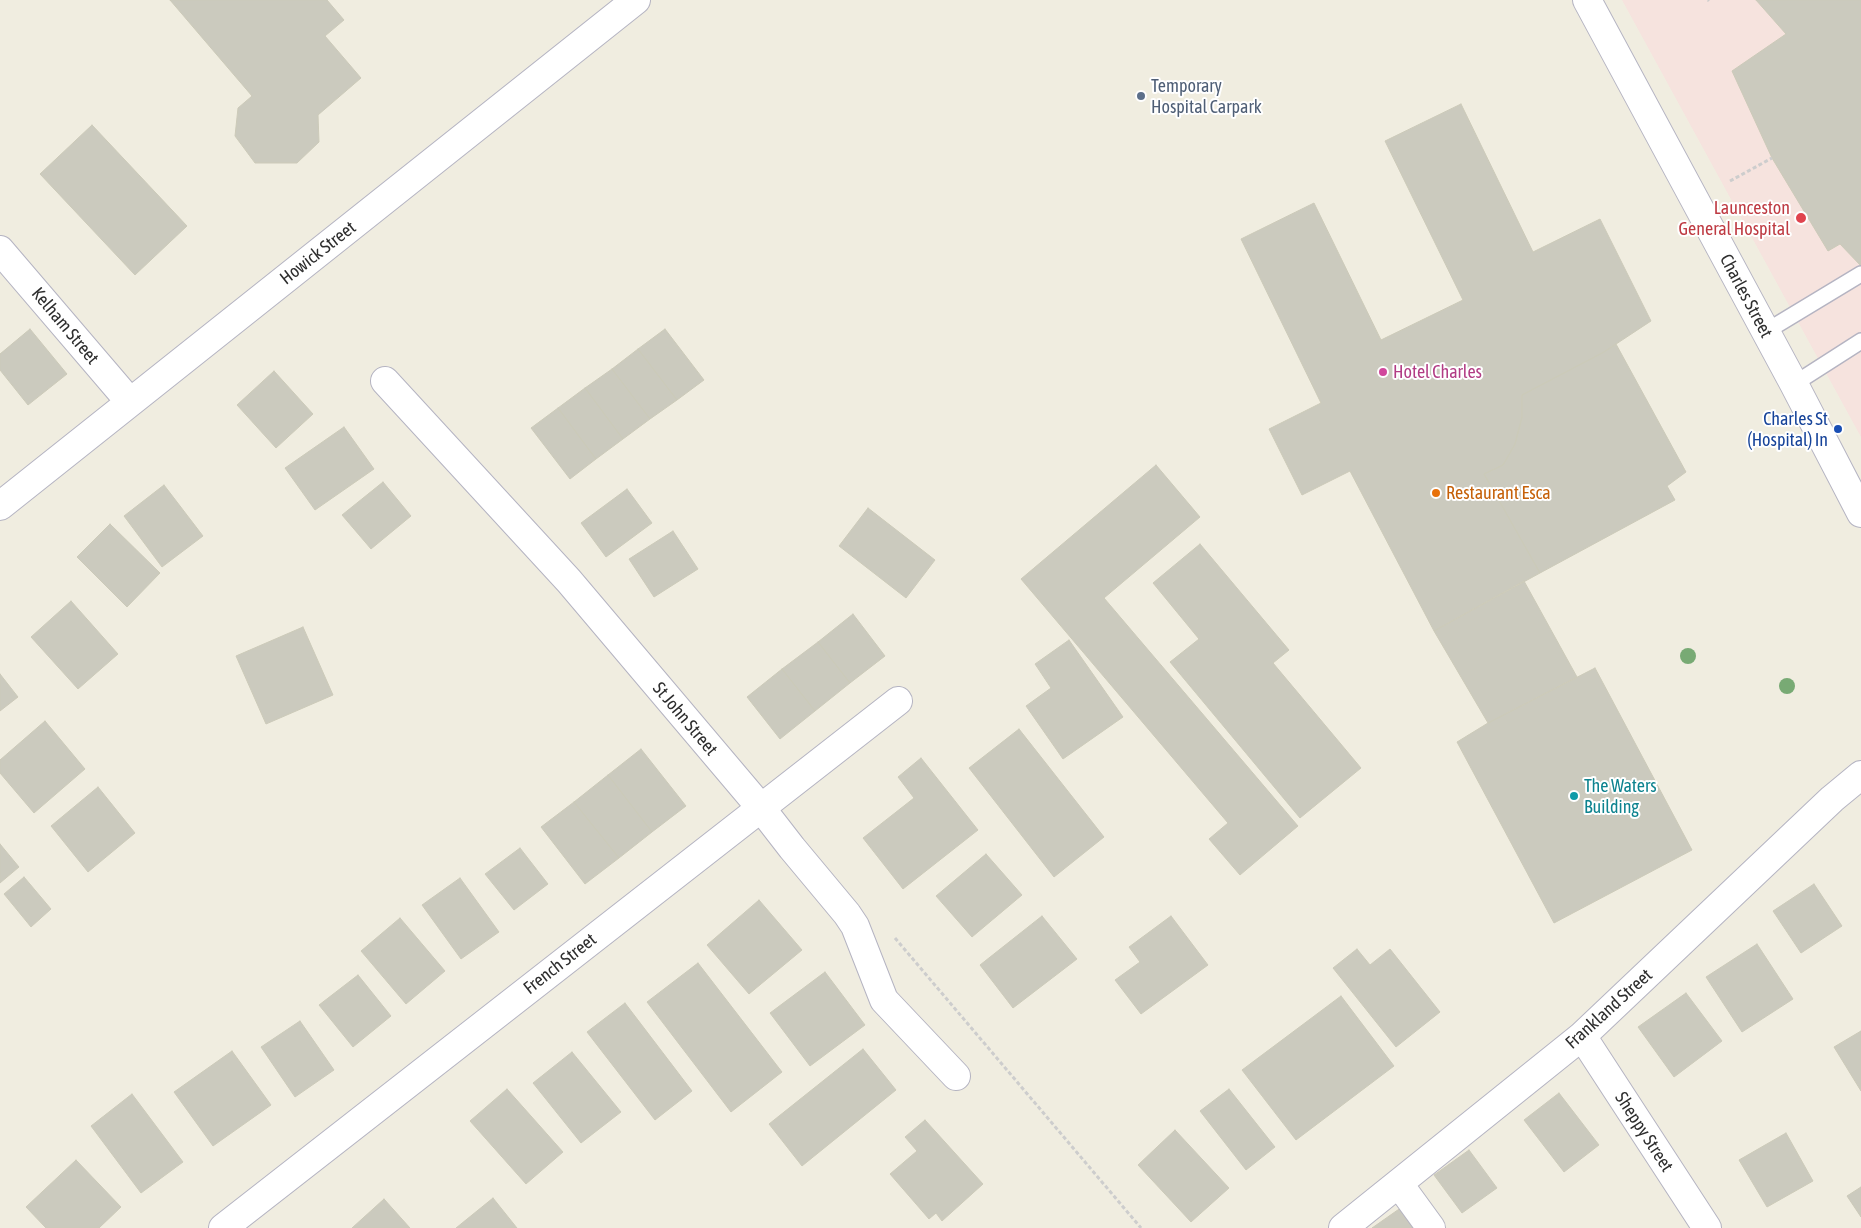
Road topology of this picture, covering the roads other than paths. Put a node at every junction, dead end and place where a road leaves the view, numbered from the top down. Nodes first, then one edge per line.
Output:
1 (636, 0) edge
2 (1587, 0) edge
3 (0, 250) edge
4 (1861, 274) edge
5 (1764, 332) junction
6 (1861, 341) edge
7 (385, 381) dead end
8 (1794, 384) junction
9 (130, 402) junction
10 (0, 506) edge
11 (1861, 513) edge
12 (898, 701) dead end
13 (1861, 774) edge
14 (761, 808) junction
15 (1582, 1036) junction
16 (956, 1076) dead end
17 (1399, 1184) junction
18 (223, 1228) edge
19 (1343, 1228) edge
20 (1431, 1228) edge
21 (1707, 1228) edge

1 - 9 street, Howick Street
2 - 5 street, Charles Street
3 - 9 street, Kelham Street
4 - 5 lane
5 - 8 street, Charles Street
6 - 8 lane
7 - 14 street, St John Street
8 - 11 street, Charles Street
9 - 10 street, Howick Street
12 - 14 street, French Street
13 - 15 street, Frankland Street
14 - 16 street, St John Street
14 - 18 street, French Street
15 - 17 street, Frankland Street
15 - 21 street, Sheppy Street
17 - 19 street, Frankland Street
17 - 20 street

